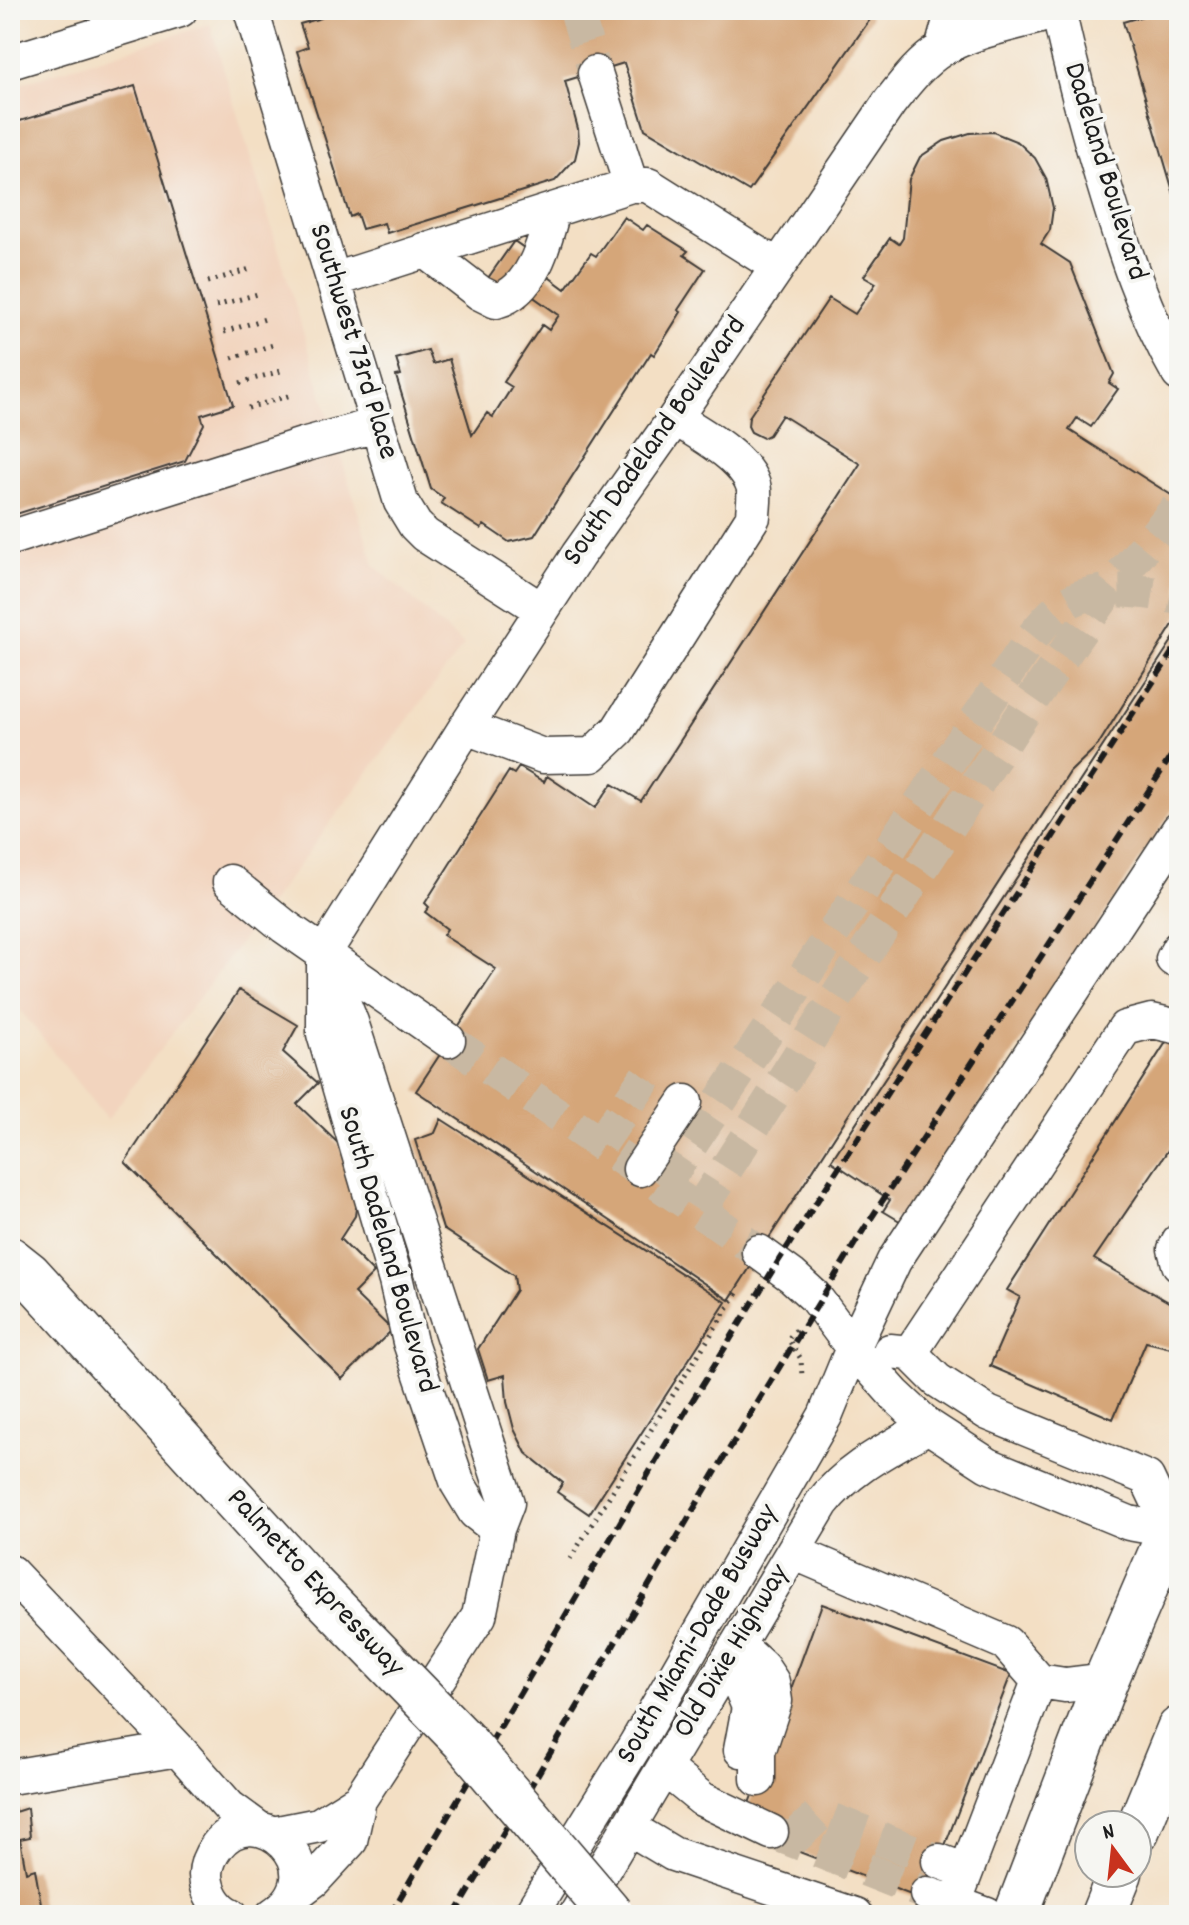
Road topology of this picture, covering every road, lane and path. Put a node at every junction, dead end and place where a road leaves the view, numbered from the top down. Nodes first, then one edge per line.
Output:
1 (180, 10) edge
2 (251, 10) edge
3 (953, 10) edge
4 (1059, 10) edge
5 (942, 49) junction
6 (10, 62) edge
7 (595, 73) tunnel mouth
8 (631, 185) junction
9 (553, 210) junction
10 (424, 250) junction
11 (777, 266) junction
12 (253, 268) dead end
13 (334, 280) junction
14 (208, 282) dead end
15 (261, 293) dead end
16 (216, 306) dead end
17 (268, 318) dead end
18 (224, 332) dead end
19 (276, 344) dead end
20 (232, 358) dead end
21 (284, 370) dead end
22 (1179, 374) edge
23 (240, 383) dead end
24 (291, 395) dead end
25 (248, 408) dead end
26 (675, 418) junction
27 (377, 425) junction
28 (10, 538) edge
29 (542, 610) junction
30 (466, 727) junction
31 (1179, 829) edge
32 (230, 882) dead end
33 (1179, 948) edge
34 (324, 953) junction
35 (1179, 961) edge
36 (1179, 1027) edge
37 (448, 1040) tunnel mouth
38 (684, 1102) dead end
39 (648, 1157) dead end
40 (759, 1252) tunnel mouth
41 (16, 1259) edge
42 (737, 1293) dead end
43 (449, 1329) junction
44 (410, 1342) junction
45 (853, 1348) junction
46 (910, 1353) junction
47 (928, 1426) junction
48 (1176, 1524) edge
49 (497, 1529) junction
50 (793, 1552) junction
51 (570, 1559) dead end
52 (10, 1572) edge
53 (734, 1652) junction
54 (1106, 1680) junction
55 (1039, 1681) junction
56 (1179, 1729) edge
57 (178, 1749) junction
58 (664, 1768) junction
59 (10, 1777) edge
60 (201, 1778) junction
61 (754, 1788) dead end
62 (359, 1800) junction
63 (1146, 1809) edge
64 (628, 1827) junction
65 (266, 1832) junction
66 (771, 1832) tunnel mouth
67 (210, 1855) junction
68 (1114, 1889) edge
69 (284, 1905) edge
70 (221, 1910) edge
71 (530, 1915) edge
72 (576, 1915) edge
73 (612, 1915) edge
74 (855, 1915) edge
75 (987, 1915) edge
76 (1016, 1915) edge
77 (1103, 1915) edge

1 - 6 street
2 - 13 street, Southwest 73rd Place
3 - 5 street
4 - 5 street, South Dadeland Boulevard
4 - 22 street, Dadeland Boulevard
5 - 11 street, South Dadeland Boulevard
7 - 8 street
8 - 9 street
8 - 11 street
9 - 10 street
9 - 10 street
10 - 13 street
11 - 26 street, South Dadeland Boulevard
12 - 14 path
13 - 27 street, Southwest 73rd Place
15 - 16 path
17 - 18 path
19 - 20 path
21 - 23 path
24 - 25 path
26 - 29 street, South Dadeland Boulevard
26 - 30 street
27 - 28 street
27 - 29 street, Southwest 73rd Place
29 - 30 street, South Dadeland Boulevard
30 - 34 street, South Dadeland Boulevard
31 - 45 street, South Miami-Dade Busway
32 - 34 street
33 - 35 street
34 - 37 street
34 - 43 street, South Dadeland Boulevard
34 - 44 street, South Dadeland Boulevard
36 - 46 street
38 - 39 street
40 - 45 street
41 - 73 highway, Palmetto Expressway, bridge
42 - 51 path
43 - 44 street
43 - 49 street, South Dadeland Boulevard
44 - 49 street, South Dadeland Boulevard
45 - 46 street
45 - 47 street
45 - 71 street, South Miami-Dade Busway
46 - 48 street
47 - 48 street
47 - 50 street, Old Dixie Highway
48 - 54 highway
49 - 62 street, South Dadeland Boulevard
50 - 53 street, Old Dixie Highway
50 - 55 street
52 - 57 street
53 - 58 street, Old Dixie Highway
53 - 61 street
54 - 55 street
54 - 76 highway
55 - 75 street
56 - 63 highway
57 - 59 street
57 - 60 street
58 - 64 street, Old Dixie Highway
58 - 66 street
60 - 65 street
60 - 67 street
62 - 65 street, South Dadeland Boulevard
62 - 69 street, South Dadeland Boulevard
64 - 72 street, Old Dixie Highway
64 - 74 street
65 - 67 street, South Dadeland Boulevard
65 - 69 street, South Dadeland Boulevard
67 - 70 street
68 - 77 highway

